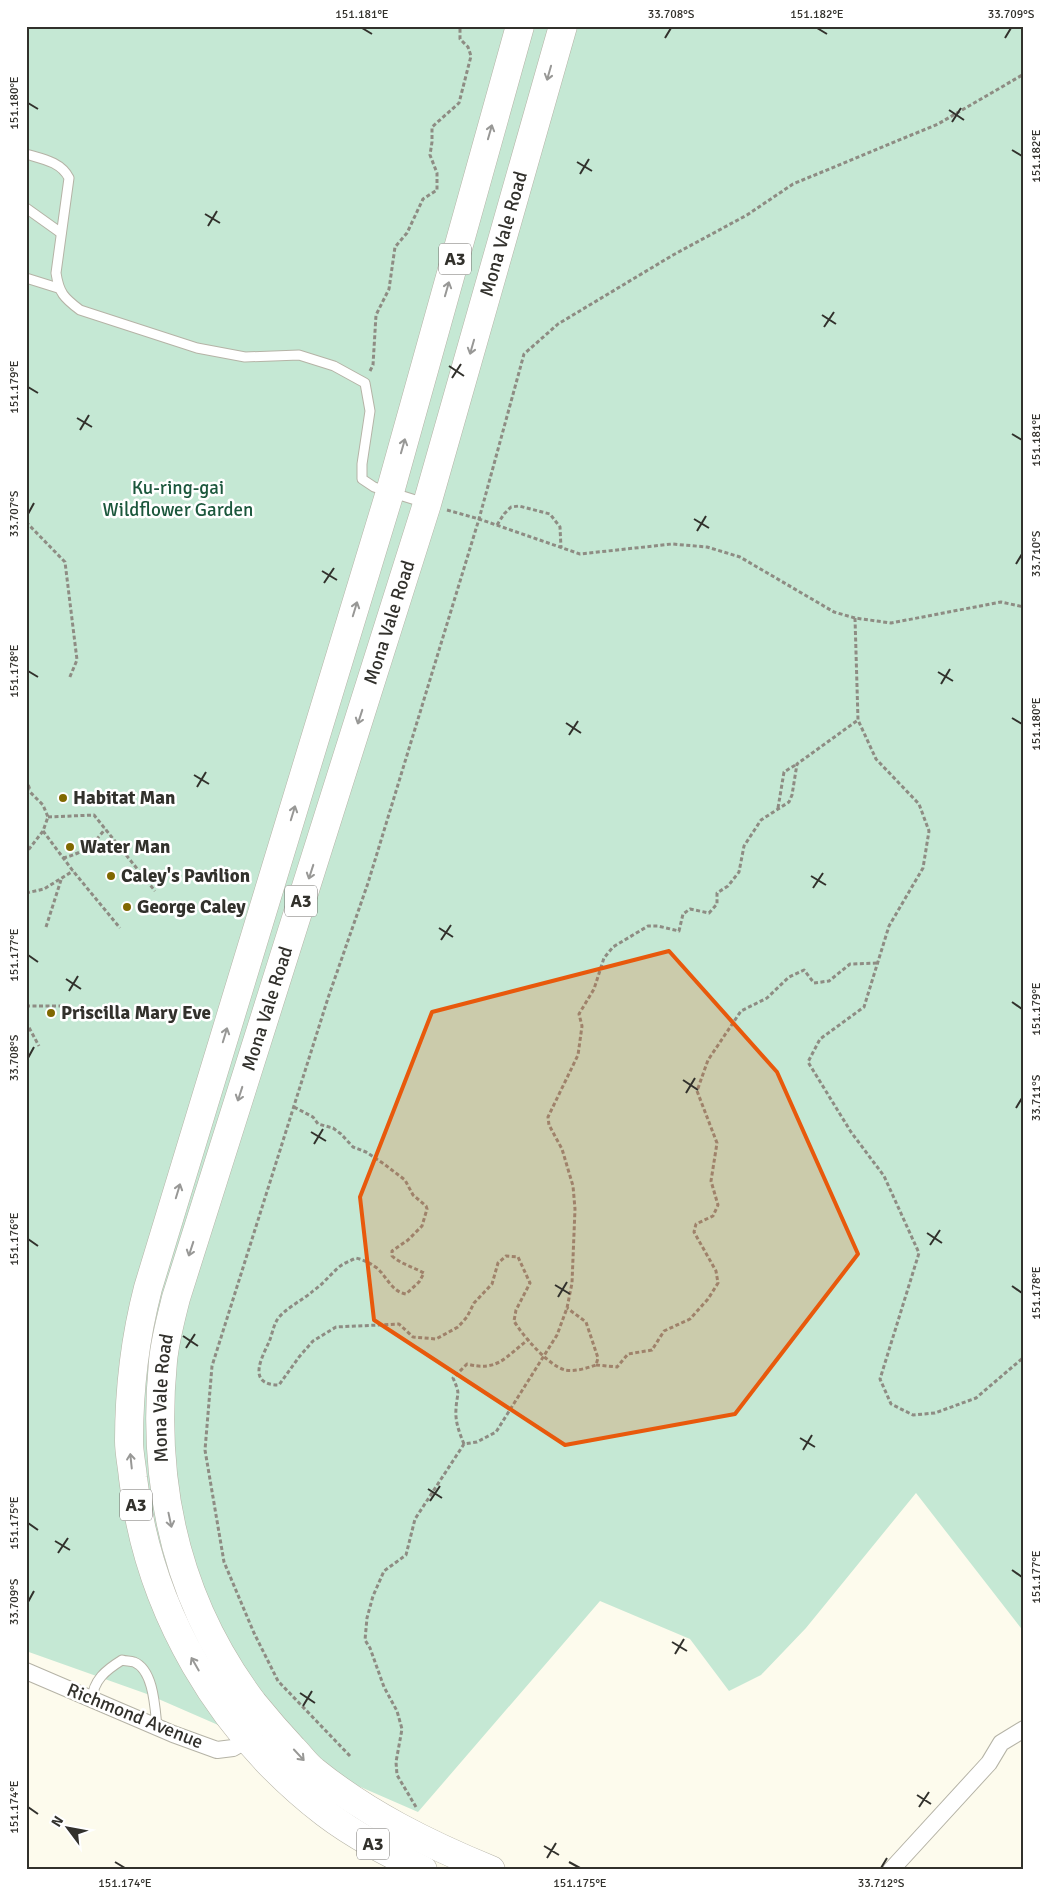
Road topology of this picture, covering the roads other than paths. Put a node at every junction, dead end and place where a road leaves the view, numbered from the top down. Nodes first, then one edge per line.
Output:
1 (520, 26) edge
2 (562, 26) edge
3 (26, 154) edge
4 (26, 208) edge
5 (61, 233) junction
6 (26, 278) edge
7 (58, 288) junction
8 (390, 492) junction
9 (427, 504) junction
10 (26, 1671) edge
11 (92, 1700) junction
12 (266, 1719) junction
13 (157, 1727) junction
14 (1024, 1729) edge
15 (247, 1740) junction
16 (423, 1870) edge
17 (491, 1870) edge
18 (891, 1870) edge

8 -> 1 highway, Mona Vale Road / A3
2 -> 9 highway, Mona Vale Road / A3
3 - 5 lane
4 - 5 lane
5 - 7 lane
6 - 7 lane
7 - 8 lane
8 - 9 lane
15 -> 8 highway, Mona Vale Road / A3
9 -> 12 highway, Mona Vale Road / A3
10 - 11 street, Richmond Avenue
11 - 13 street, Richmond Avenue
11 - 13 lane
12 - 15 street, Richmond Avenue
12 -> 17 highway, Mona Vale Road / A3
13 - 15 street, Richmond Avenue
14 - 18 street
15 - 16 highway, Mona Vale Road / A3

